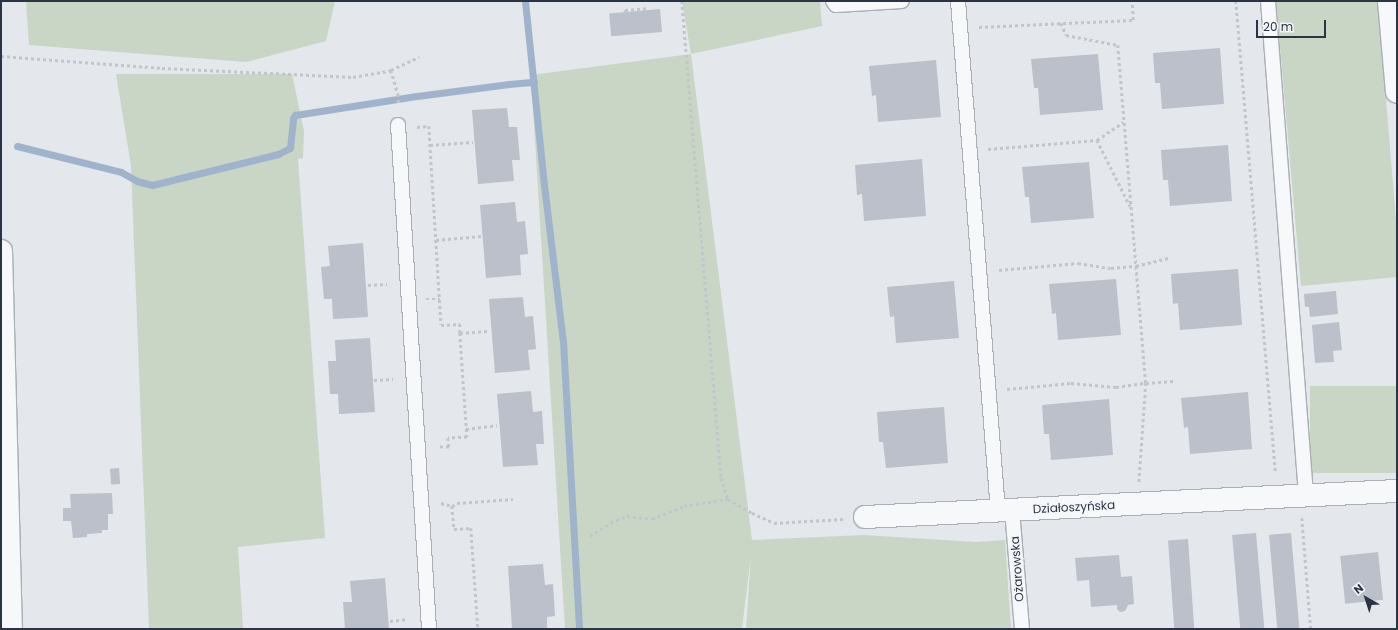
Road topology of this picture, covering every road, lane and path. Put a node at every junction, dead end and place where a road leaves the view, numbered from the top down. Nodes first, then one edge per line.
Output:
1 (682, 1) edge
2 (833, 1) edge
3 (902, 1) edge
4 (958, 1) edge
5 (1132, 1) edge
6 (1236, 1) edge
7 (1268, 1) edge
8 (1389, 1) edge
9 (883, 2) edge
10 (646, 8) dead end
11 (625, 13) dead end
12 (1061, 24) junction
13 (960, 28) junction
14 (1, 56) edge
15 (419, 57) dead end
16 (391, 70) junction
17 (1397, 92) edge
18 (399, 102) dead end
19 (1125, 121) junction
20 (398, 126) joint
21 (1097, 140) junction
22 (473, 142) dead end
23 (430, 145) junction
24 (970, 151) junction
25 (1131, 208) junction
26 (481, 236) dead end
27 (436, 240) junction
28 (1, 251) edge
29 (1168, 258) dead end
30 (1136, 266) junction
31 (980, 271) junction
32 (387, 284) dead end
33 (368, 285) dead end
34 (488, 331) dead end
35 (460, 333) junction
36 (393, 379) dead end
37 (374, 380) dead end
38 (1174, 381) dead end
39 (1146, 383) junction
40 (989, 390) junction
41 (497, 425) dead end
42 (466, 429) junction
43 (418, 448) junction
44 (1276, 474) dead end
45 (1397, 491) edge
46 (1303, 495) junction
47 (513, 499) dead end
48 (728, 499) junction
49 (421, 503) junction
50 (1138, 503) junction
51 (452, 506) junction
52 (1005, 511) junction
53 (865, 517) joint
54 (590, 536) dead end
55 (408, 619) dead end
56 (390, 621) dead end
57 (11, 629) edge
58 (429, 629) edge
59 (478, 629) edge
60 (1022, 629) edge
61 (1311, 629) edge

1 - 48 path
2 - 9 lane
3 - 9 lane
4 - 13 lane, Ożarowska
5 - 12 path
6 - 44 path
7 - 46 lane
8 - 17 street
10 - 11 path
12 - 13 path
12 - 19 path
13 - 24 lane, Ożarowska
14 - 16 path
15 - 16 path
16 - 18 path
19 - 21 path
19 - 25 path
20 - 23 path
20 - 43 lane
21 - 24 path
21 - 25 path
22 - 23 path
23 - 27 path
24 - 31 lane, Ożarowska
25 - 30 path
26 - 27 path
27 - 35 path
28 - 57 street
29 - 30 path
30 - 31 path
30 - 39 path
31 - 40 lane, Ożarowska
32 - 33 path
34 - 35 path
35 - 42 path
36 - 37 path
38 - 39 path
39 - 40 path
39 - 50 path
40 - 52 lane, Ożarowska
41 - 42 path
42 - 43 path
43 - 49 lane
45 - 46 street, Działoszyńska
46 - 50 street, Działoszyńska
46 - 61 path
47 - 51 path
48 - 53 path
48 - 54 path
49 - 51 path
49 - 58 lane
50 - 52 street, Działoszyńska
51 - 59 path
52 - 53 street, Działoszyńska
52 - 60 lane, Ożarowska
55 - 56 path

